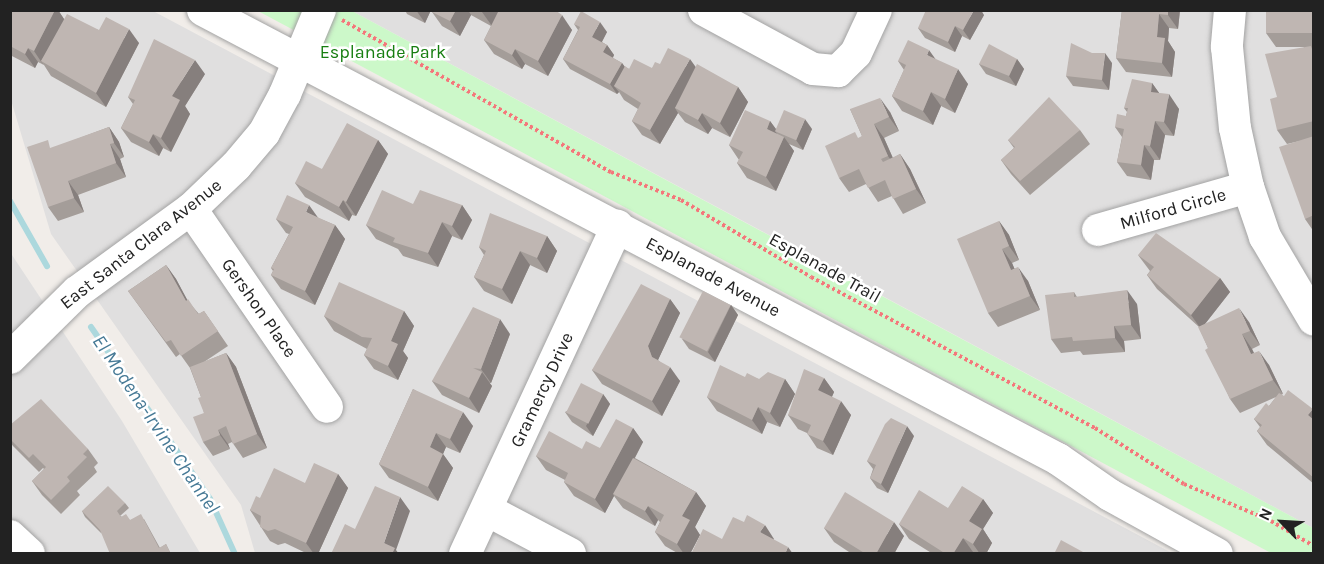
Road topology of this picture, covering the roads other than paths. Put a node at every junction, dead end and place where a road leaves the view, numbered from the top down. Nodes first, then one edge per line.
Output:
1 (203, 10) edge
2 (704, 10) edge
3 (876, 10) edge
4 (1230, 10) edge
5 (327, 13) edge
6 (301, 64) junction
7 (1248, 187) junction
8 (191, 209) junction
9 (617, 226) junction
10 (1098, 230) dead end
11 (1314, 320) edge
12 (10, 358) edge
13 (327, 407) dead end
14 (487, 510) junction
15 (10, 536) edge
16 (29, 554) edge
17 (465, 554) edge
18 (570, 554) edge
19 (1217, 554) edge

1 - 6 street, Esplanade Avenue
2 - 3 street
4 - 7 street
5 - 6 street, East Santa Clara Avenue
6 - 8 street, East Santa Clara Avenue
6 - 9 street, Esplanade Avenue
7 - 10 street, Milford Circle
7 - 11 street
8 - 12 street, East Santa Clara Avenue
8 - 13 street, Gershon Place
9 - 14 street, Gramercy Drive
9 - 19 street, Esplanade Avenue
14 - 17 street, Gramercy Drive
14 - 18 street
15 - 16 street

